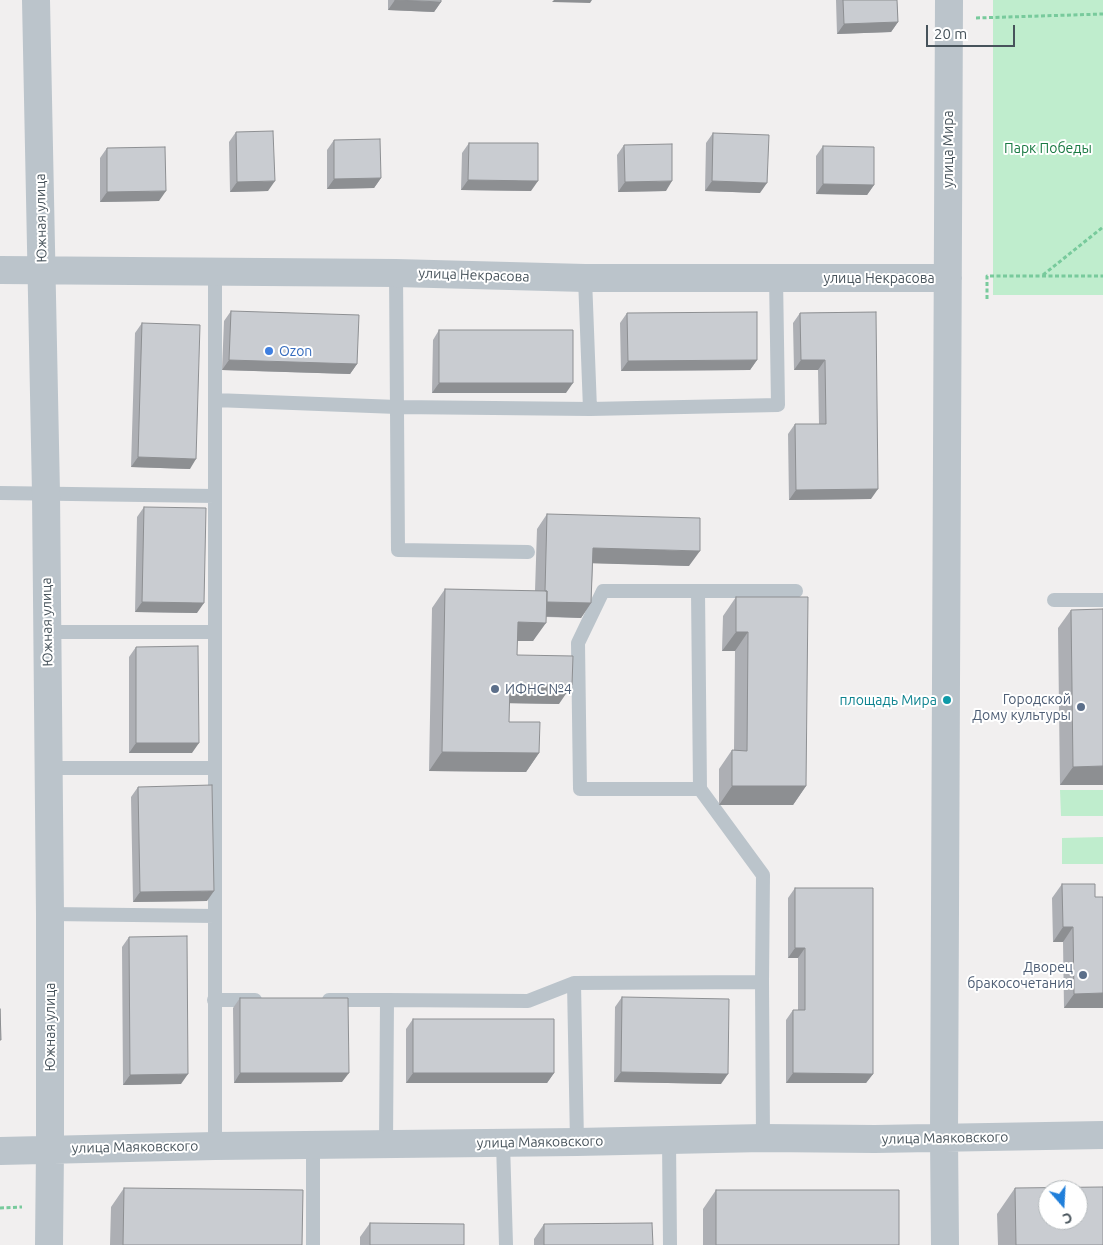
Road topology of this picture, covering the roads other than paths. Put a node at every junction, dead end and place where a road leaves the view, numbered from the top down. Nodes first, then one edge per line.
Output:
1 (36, 0) edge
2 (948, 10) edge
3 (0, 270) edge
4 (42, 271) junction
5 (216, 272) junction
6 (396, 273) junction
7 (585, 278) junction
8 (776, 278) junction
9 (948, 288) junction
10 (215, 400) junction
11 (397, 407) junction
12 (590, 409) junction
13 (0, 493) edge
14 (46, 493) junction
15 (215, 496) junction
16 (528, 552) dead end
17 (796, 591) dead end
18 (698, 592) junction
19 (1054, 600) dead end
20 (1103, 600) edge
21 (47, 632) junction
22 (215, 632) junction
23 (49, 768) junction
24 (215, 768) junction
25 (700, 789) junction
26 (50, 914) junction
27 (215, 916) junction
28 (762, 982) junction
29 (574, 983) junction
30 (214, 1000) junction
31 (272, 1000) edge
32 (320, 1000) edge
33 (387, 1000) junction
34 (1092, 1136) edge
35 (763, 1138) junction
36 (944, 1138) junction
37 (669, 1140) junction
38 (577, 1142) junction
39 (502, 1143) junction
40 (386, 1144) junction
41 (313, 1145) junction
42 (215, 1146) junction
43 (50, 1150) junction
44 (0, 1151) edge
45 (49, 1245) edge
46 (313, 1245) edge
47 (506, 1245) edge
48 (670, 1245) edge
49 (945, 1245) edge

1 - 4 street, Южная улица
2 - 9 street, улица Мира
3 - 4 street, улица Некрасова
4 - 5 street, улица Некрасова
4 - 14 street, Южная улица
5 - 6 street, улица Некрасова
5 - 10 lane
6 - 7 street, улица Некрасова
6 - 11 lane
7 - 8 street, улица Некрасова
7 - 12 lane
8 - 9 street, улица Некрасова
8 - 12 lane
9 - 36 street, улица Мира
10 - 11 lane
10 - 15 lane
11 - 12 lane
11 - 16 lane
13 - 14 lane
14 - 15 lane
14 - 21 street, Южная улица
15 - 22 lane
17 - 18 lane
18 - 25 lane
18 - 25 lane
19 - 20 lane
21 - 22 lane
21 - 23 street, Южная улица
22 - 24 lane
23 - 24 lane
23 - 26 street, Южная улица
24 - 27 lane
25 - 28 lane
26 - 27 lane
26 - 43 street, Южная улица
27 - 30 lane
28 - 29 lane
28 - 35 lane
29 - 33 lane
29 - 38 lane
30 - 31 lane
30 - 42 lane
32 - 33 lane
33 - 40 lane
34 - 36 street, улица Маяковского
35 - 36 street, улица Маяковского
35 - 37 street, улица Маяковского
36 - 49 street
37 - 38 street, улица Маяковского
37 - 48 lane
38 - 39 street, улица Маяковского
39 - 40 street, улица Маяковского
39 - 47 lane
40 - 41 street, улица Маяковского
41 - 42 street, улица Маяковского
41 - 46 lane
42 - 43 street, улица Маяковского
43 - 44 street, улица Маяковского
43 - 45 street, Южная улица

